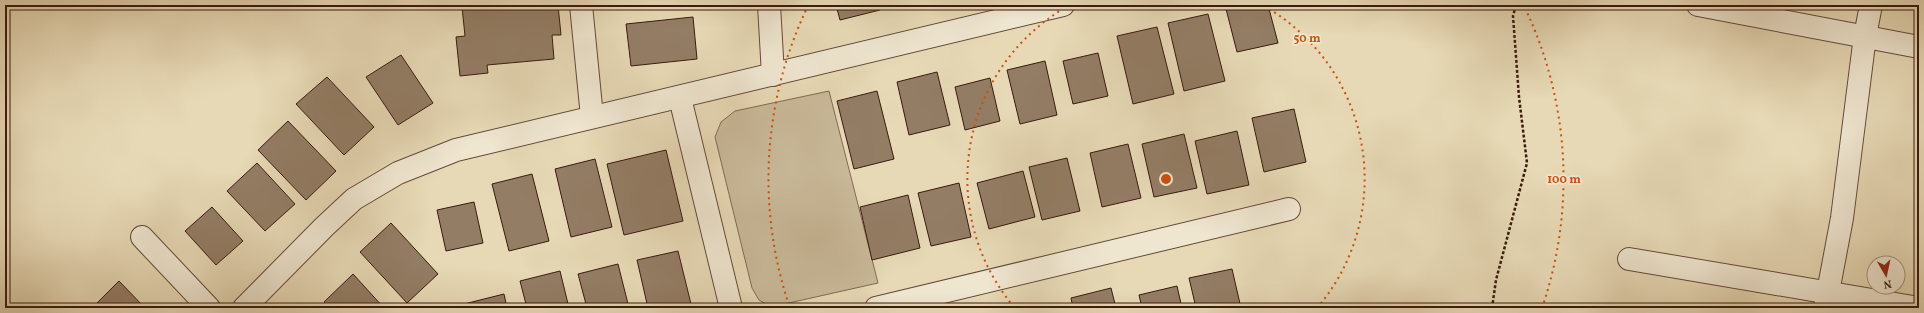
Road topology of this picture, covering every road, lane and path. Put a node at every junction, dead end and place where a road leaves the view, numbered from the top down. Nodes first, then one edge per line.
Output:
1 (581, 5) edge
2 (769, 5) edge
3 (1063, 5) edge
4 (1516, 5) edge
5 (1698, 5) edge
6 (1871, 5) edge
7 (1865, 36) junction
8 (1919, 47) edge
9 (773, 75) junction
10 (680, 98) junction
11 (592, 117) junction
12 (1289, 209) dead end
13 (142, 237) dead end
14 (1629, 259) dead end
15 (1826, 300) edge
16 (209, 308) edge
17 (244, 308) edge
18 (731, 308) edge
19 (876, 308) edge
20 (1492, 308) edge
21 (1919, 308) edge

1 - 11 street
2 - 9 street
3 - 9 street
4 - 20 path
5 - 7 street
6 - 7 street
7 - 8 street
7 - 15 street
9 - 10 street
10 - 11 street
10 - 18 street
11 - 17 street
12 - 19 street
13 - 16 street
14 - 15 street
15 - 21 street

